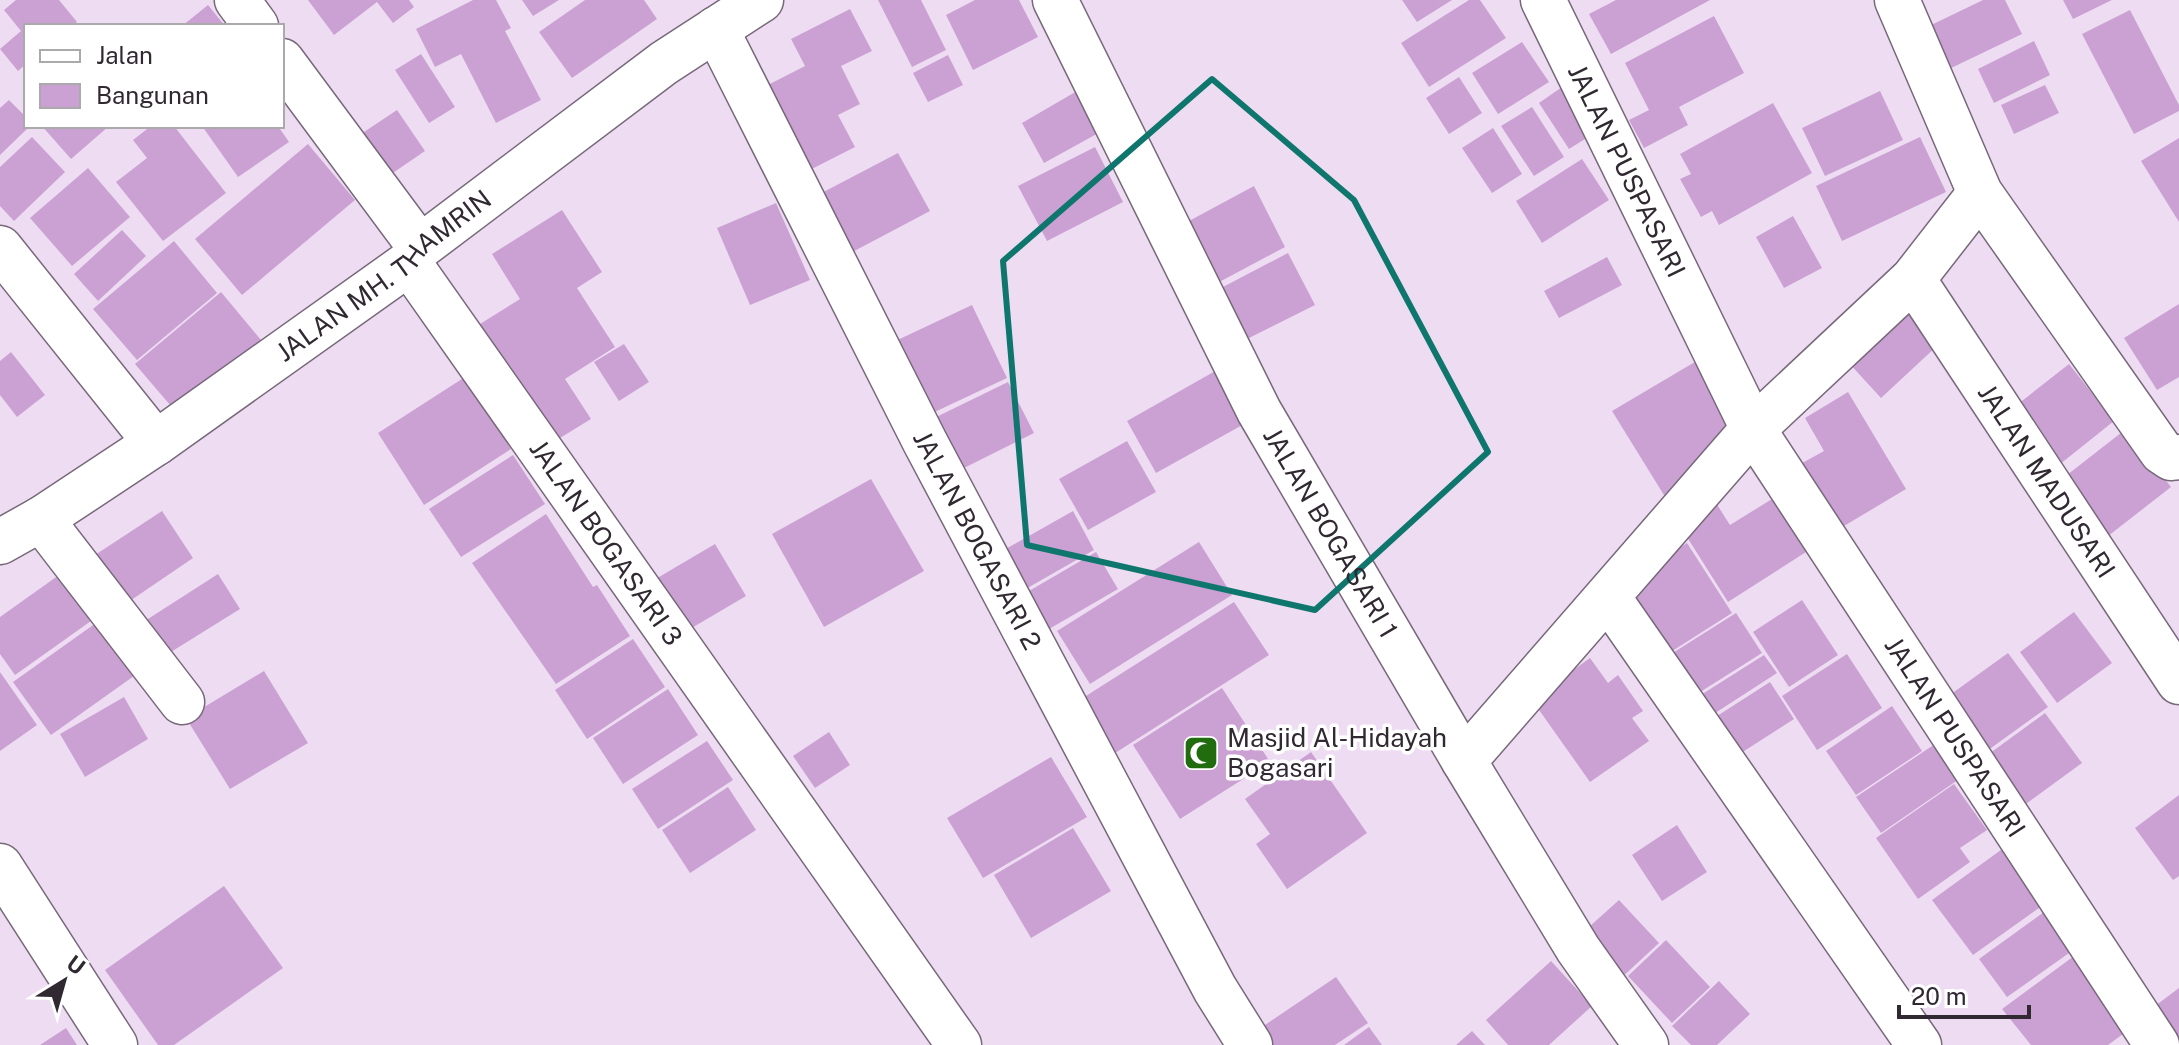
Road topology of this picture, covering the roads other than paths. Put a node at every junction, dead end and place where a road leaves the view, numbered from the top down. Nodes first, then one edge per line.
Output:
1 (237, 0) edge
2 (761, 0) edge
3 (1055, 0) edge
4 (1543, 0) edge
5 (1897, 0) edge
6 (255, 24) edge
7 (716, 29) junction
8 (284, 64) edge
9 (1980, 193) junction
10 (0, 248) edge
11 (414, 255) junction
12 (1913, 279) junction
13 (1753, 429) junction
14 (156, 443) junction
15 (2179, 457) edge
16 (41, 519) junction
17 (0, 542) edge
18 (1608, 597) junction
19 (2179, 682) edge
20 (182, 702) dead end
21 (1464, 761) junction
22 (0, 866) edge
23 (1912, 1035) edge
24 (115, 1045) edge
25 (959, 1045) edge
26 (1250, 1045) edge
27 (1646, 1045) edge
28 (2157, 1045) edge

1 - 6 street
2 - 7 street, JALAN MH. THAMRIN
3 - 21 street, JALAN BOGASARI 1
4 - 13 street, JALAN PUSPASARI
5 - 9 street
7 - 11 street, JALAN MH. THAMRIN
7 - 26 street, JALAN BOGASARI 2
8 - 11 street, JALAN BOGASARI 3
9 - 12 street
9 - 15 street
10 - 14 street
11 - 14 street, JALAN MH. THAMRIN
11 - 25 street, JALAN BOGASARI 3
12 - 13 street
12 - 19 street, JALAN MADUSARI
13 - 18 street
13 - 28 street, JALAN PUSPASARI
14 - 16 street, JALAN MH. THAMRIN
16 - 17 street, JALAN MH. THAMRIN
16 - 20 street
18 - 21 street
18 - 23 street
21 - 27 street, JALAN BOGASARI 1
22 - 24 street

